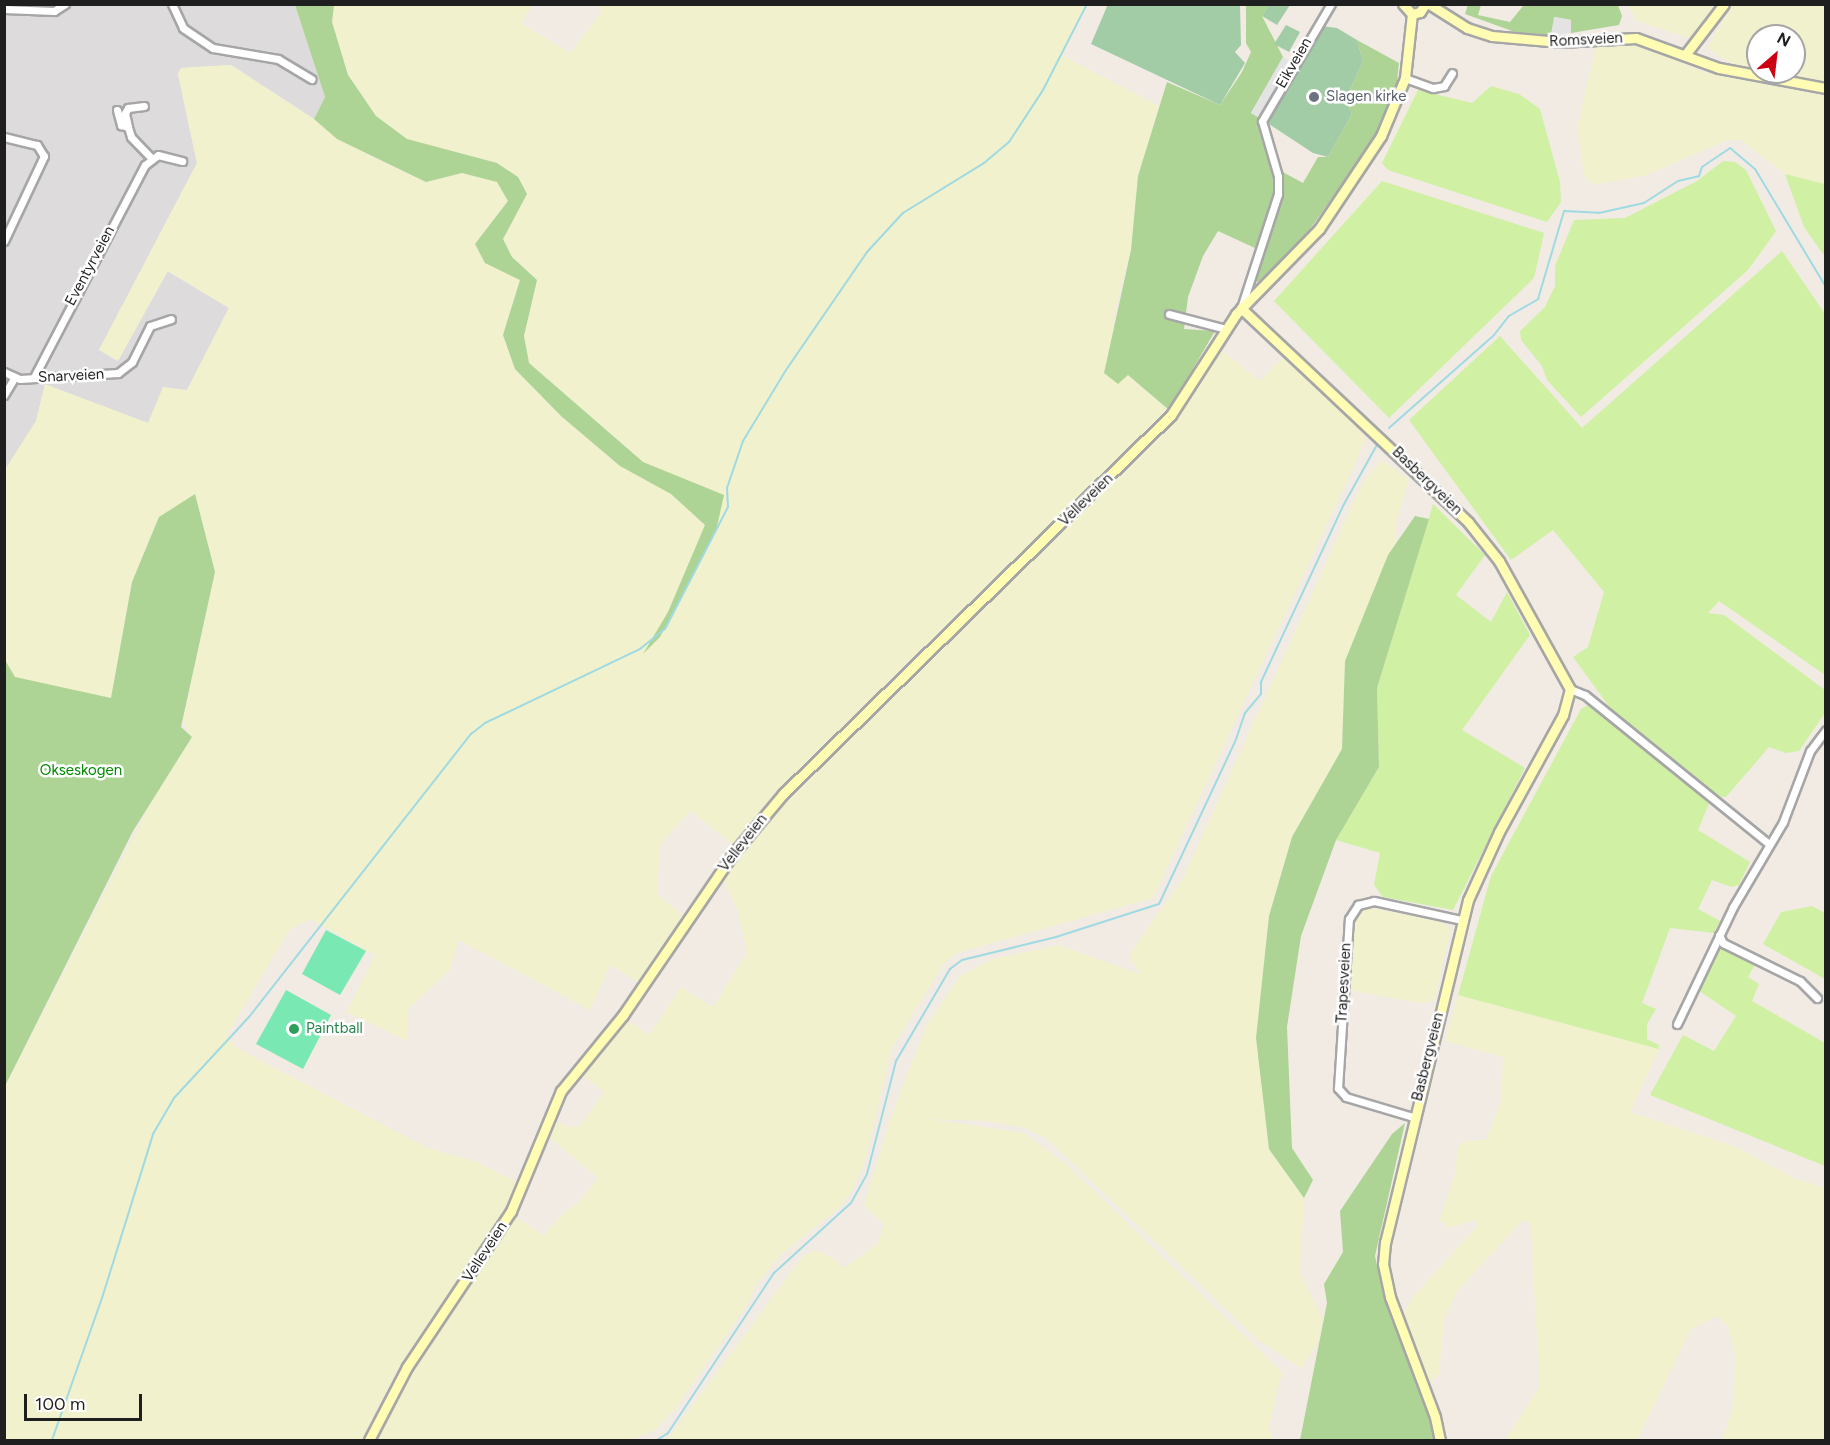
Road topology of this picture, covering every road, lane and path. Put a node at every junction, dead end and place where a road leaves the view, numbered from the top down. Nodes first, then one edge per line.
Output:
1 (65, 4) edge
2 (172, 4) edge
3 (1331, 4) edge
4 (1403, 4) edge
5 (1427, 4) edge
6 (1724, 4) edge
7 (4, 9) edge
8 (1412, 14) junction
9 (1685, 55) junction
10 (1452, 73) dead end
11 (1405, 78) junction
12 (311, 79) dead end
13 (1826, 88) edge
14 (144, 106) dead end
15 (117, 110) dead end
16 (1261, 124) joint
17 (128, 127) junction
18 (4, 137) edge
19 (151, 158) junction
20 (182, 161) dead end
21 (4, 241) edge
22 (1242, 308) junction
23 (1169, 314) dead end
24 (171, 319) dead end
25 (1226, 329) junction
26 (4, 372) edge
27 (15, 377) junction
28 (34, 377) junction
29 (4, 395) edge
30 (1570, 689) junction
31 (1826, 730) edge
32 (1769, 844) junction
33 (1461, 920) junction
34 (1719, 935) junction
35 (1817, 998) dead end
36 (1677, 1024) dead end
37 (1413, 1117) junction
38 (369, 1440) edge
39 (1440, 1440) edge

1 - 7 street
2 - 12 street
3 - 16 street, Eikveien
4 - 8 main road
5 - 8 main road
5 - 9 main road, Romsveien
6 - 9 main road
8 - 11 main road, Velleveien
9 - 13 main road, Romsveien
10 - 11 street
11 - 22 main road, Velleveien
14 - 17 street
15 - 17 street
16 - 22 street, Velleveien
17 - 19 street
18 - 21 street
19 - 20 street
19 - 28 street, Eventyrveien
22 - 25 main road, Velleveien
22 - 30 main road, Basbergveien
23 - 25 street
24 - 28 street, Snarveien
25 - 38 main road, Velleveien
26 - 27 street, Snarveien
27 - 28 street, Snarveien
27 - 29 street
30 - 32 street
30 - 33 main road, Basbergveien
31 - 32 street
32 - 34 street
33 - 37 main road, Basbergveien
33 - 37 street, Trapesveien
34 - 35 street
34 - 36 street
37 - 39 main road, Basbergveien

